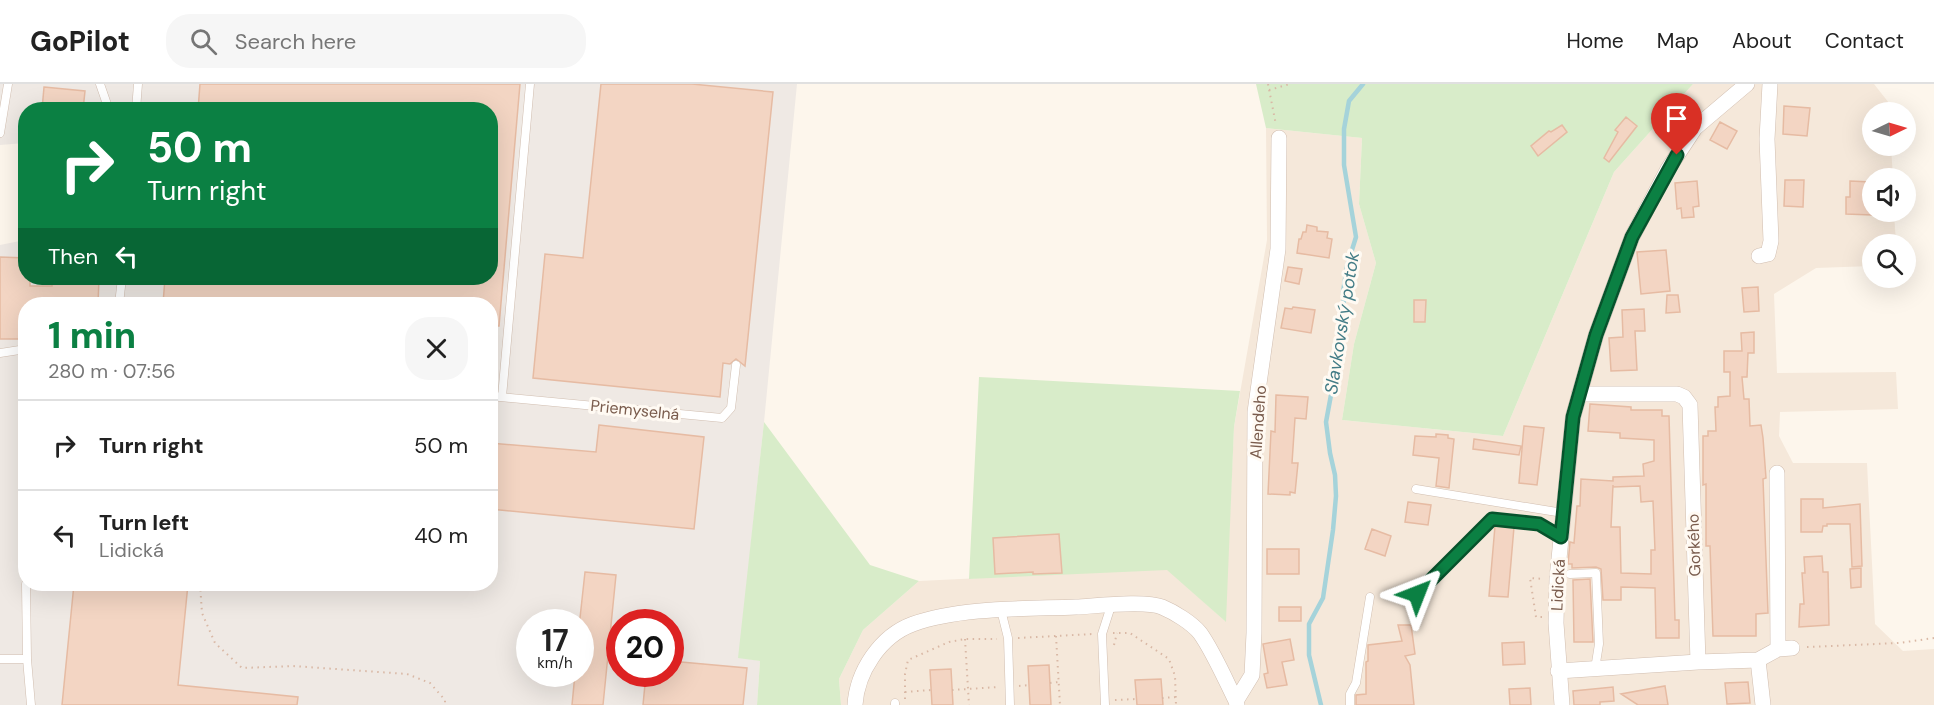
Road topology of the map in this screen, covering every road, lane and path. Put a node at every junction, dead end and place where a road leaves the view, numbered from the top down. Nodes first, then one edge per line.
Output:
1 (8, 84) edge
2 (100, 84) edge
3 (138, 84) edge
4 (530, 84) edge
5 (1268, 84) edge
6 (1290, 84) edge
7 (1747, 84) edge
8 (1770, 84) edge
9 (1269, 90) junction
10 (106, 102) edge
11 (137, 102) edge
12 (0, 133) edge
13 (1279, 138) joint
14 (1760, 256) dead end
15 (18, 350) edge
16 (0, 353) edge
17 (736, 365) dead end
18 (1578, 394) junction
19 (498, 397) edge
20 (502, 397) junction
21 (1777, 472) dead end
22 (1416, 489) dead end
23 (1563, 513) junction
24 (1561, 537) junction
25 (1570, 574) dead end
26 (26, 591) edge
27 (200, 591) edge
28 (1417, 594) dead end
29 (1370, 597) dead end
30 (1111, 606) junction
31 (1001, 610) junction
32 (1102, 634) junction
33 (1056, 636) junction
34 (1934, 638) edge
35 (965, 639) junction
36 (1008, 639) junction
37 (1785, 648) junction
38 (0, 659) edge
39 (27, 660) junction
40 (1758, 660) junction
41 (1698, 662) junction
42 (1595, 669) junction
43 (1558, 671) junction
44 (1059, 682) junction
45 (1050, 683) dead end
46 (999, 687) dead end
47 (968, 689) junction
48 (931, 690) dead end
49 (952, 690) dead end
50 (905, 692) junction
51 (1176, 697) junction
52 (1162, 698) dead end
53 (1136, 699) dead end
54 (1115, 700) dead end
55 (1237, 703) edge
56 (31, 705) edge
57 (445, 705) edge
58 (855, 705) edge
59 (905, 705) edge
60 (969, 705) edge
61 (1010, 705) edge
62 (1060, 705) edge
63 (1105, 705) edge
64 (1176, 705) edge
65 (1350, 705) edge
66 (1562, 705) edge
67 (1763, 705) edge

1 - 12 lane
2 - 10 lane
3 - 11 lane
4 - 20 lane
5 - 9 path
6 - 9 path
7 - 18 street, Lidická
8 - 14 street
9 - 13 path
13 - 55 street, Allendeho
15 - 16 lane
17 - 20 lane, Priemyselná
18 - 23 street, Lidická
18 - 41 street, Gorkého
19 - 20 lane, Priemyselná
21 - 37 street
22 - 23 lane
23 - 24 street, Lidická
24 - 28 lane
24 - 43 street, Lidická
25 - 42 lane
26 - 39 lane
27 - 57 path
29 - 65 lane
30 - 31 street, Allendeho
30 - 32 lane
30 - 55 street, Allendeho
31 - 36 lane
31 - 58 street, Allendeho
32 - 33 path
32 - 51 path
32 - 63 lane
33 - 36 path
33 - 44 path
34 - 37 path
35 - 36 path
35 - 47 path
35 - 50 path
36 - 61 lane
37 - 40 street
38 - 39 lane
39 - 56 lane
40 - 41 street
40 - 67 street
41 - 42 street
42 - 43 street
43 - 66 street, Lidická
44 - 45 path
44 - 62 path
46 - 47 path
47 - 49 path
47 - 60 path
48 - 50 path
50 - 59 path
51 - 52 path
51 - 64 path
53 - 54 path

